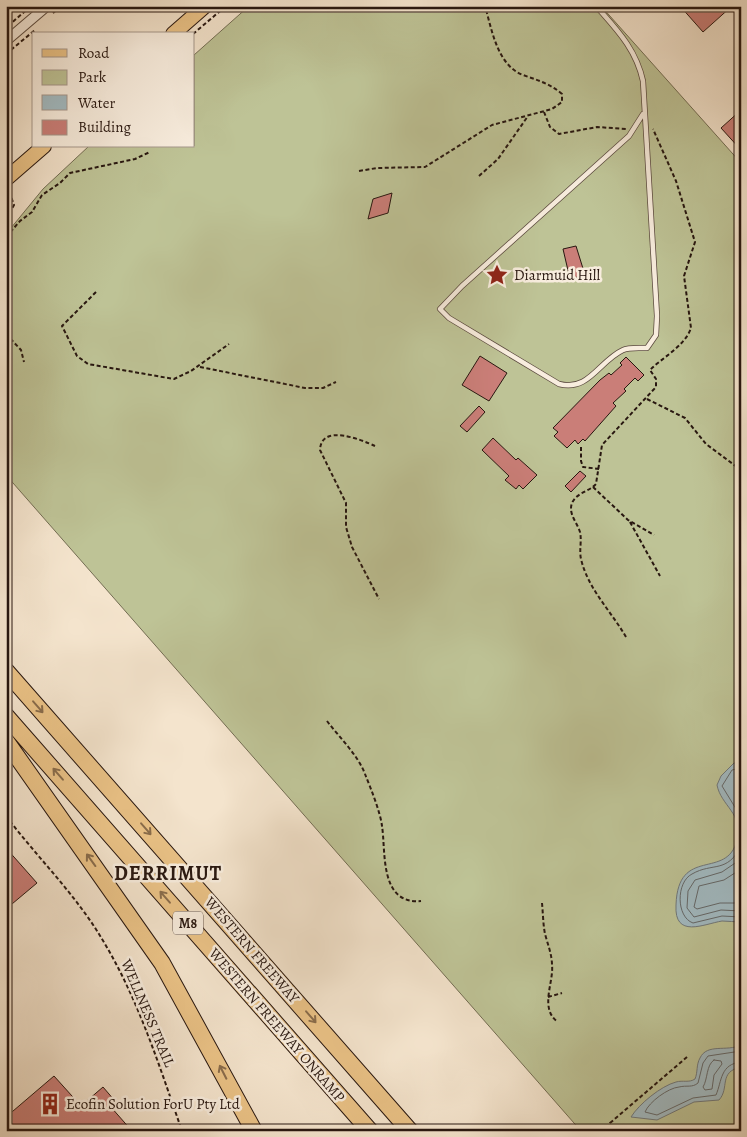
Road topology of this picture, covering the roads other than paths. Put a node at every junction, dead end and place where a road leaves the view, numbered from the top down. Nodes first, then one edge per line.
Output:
1 (47, 6) edge
2 (204, 6) edge
3 (596, 6) edge
4 (175, 32) edge
5 (6, 42) edge
6 (644, 114) junction
7 (42, 148) edge
8 (7, 184) edge
9 (6, 671) edge
10 (6, 716) edge
11 (6, 741) edge
12 (254, 1131) edge
13 (370, 1131) edge
14 (411, 1131) edge

1 - 5 street
2 - 4 main road
3 - 6 lane
6 - 6 lane
7 - 8 main road
9 -> 14 highway, WESTERN FREEWAY / M8
13 -> 10 highway, WESTERN FREEWAY ONRAMP / M8
12 -> 11 highway

